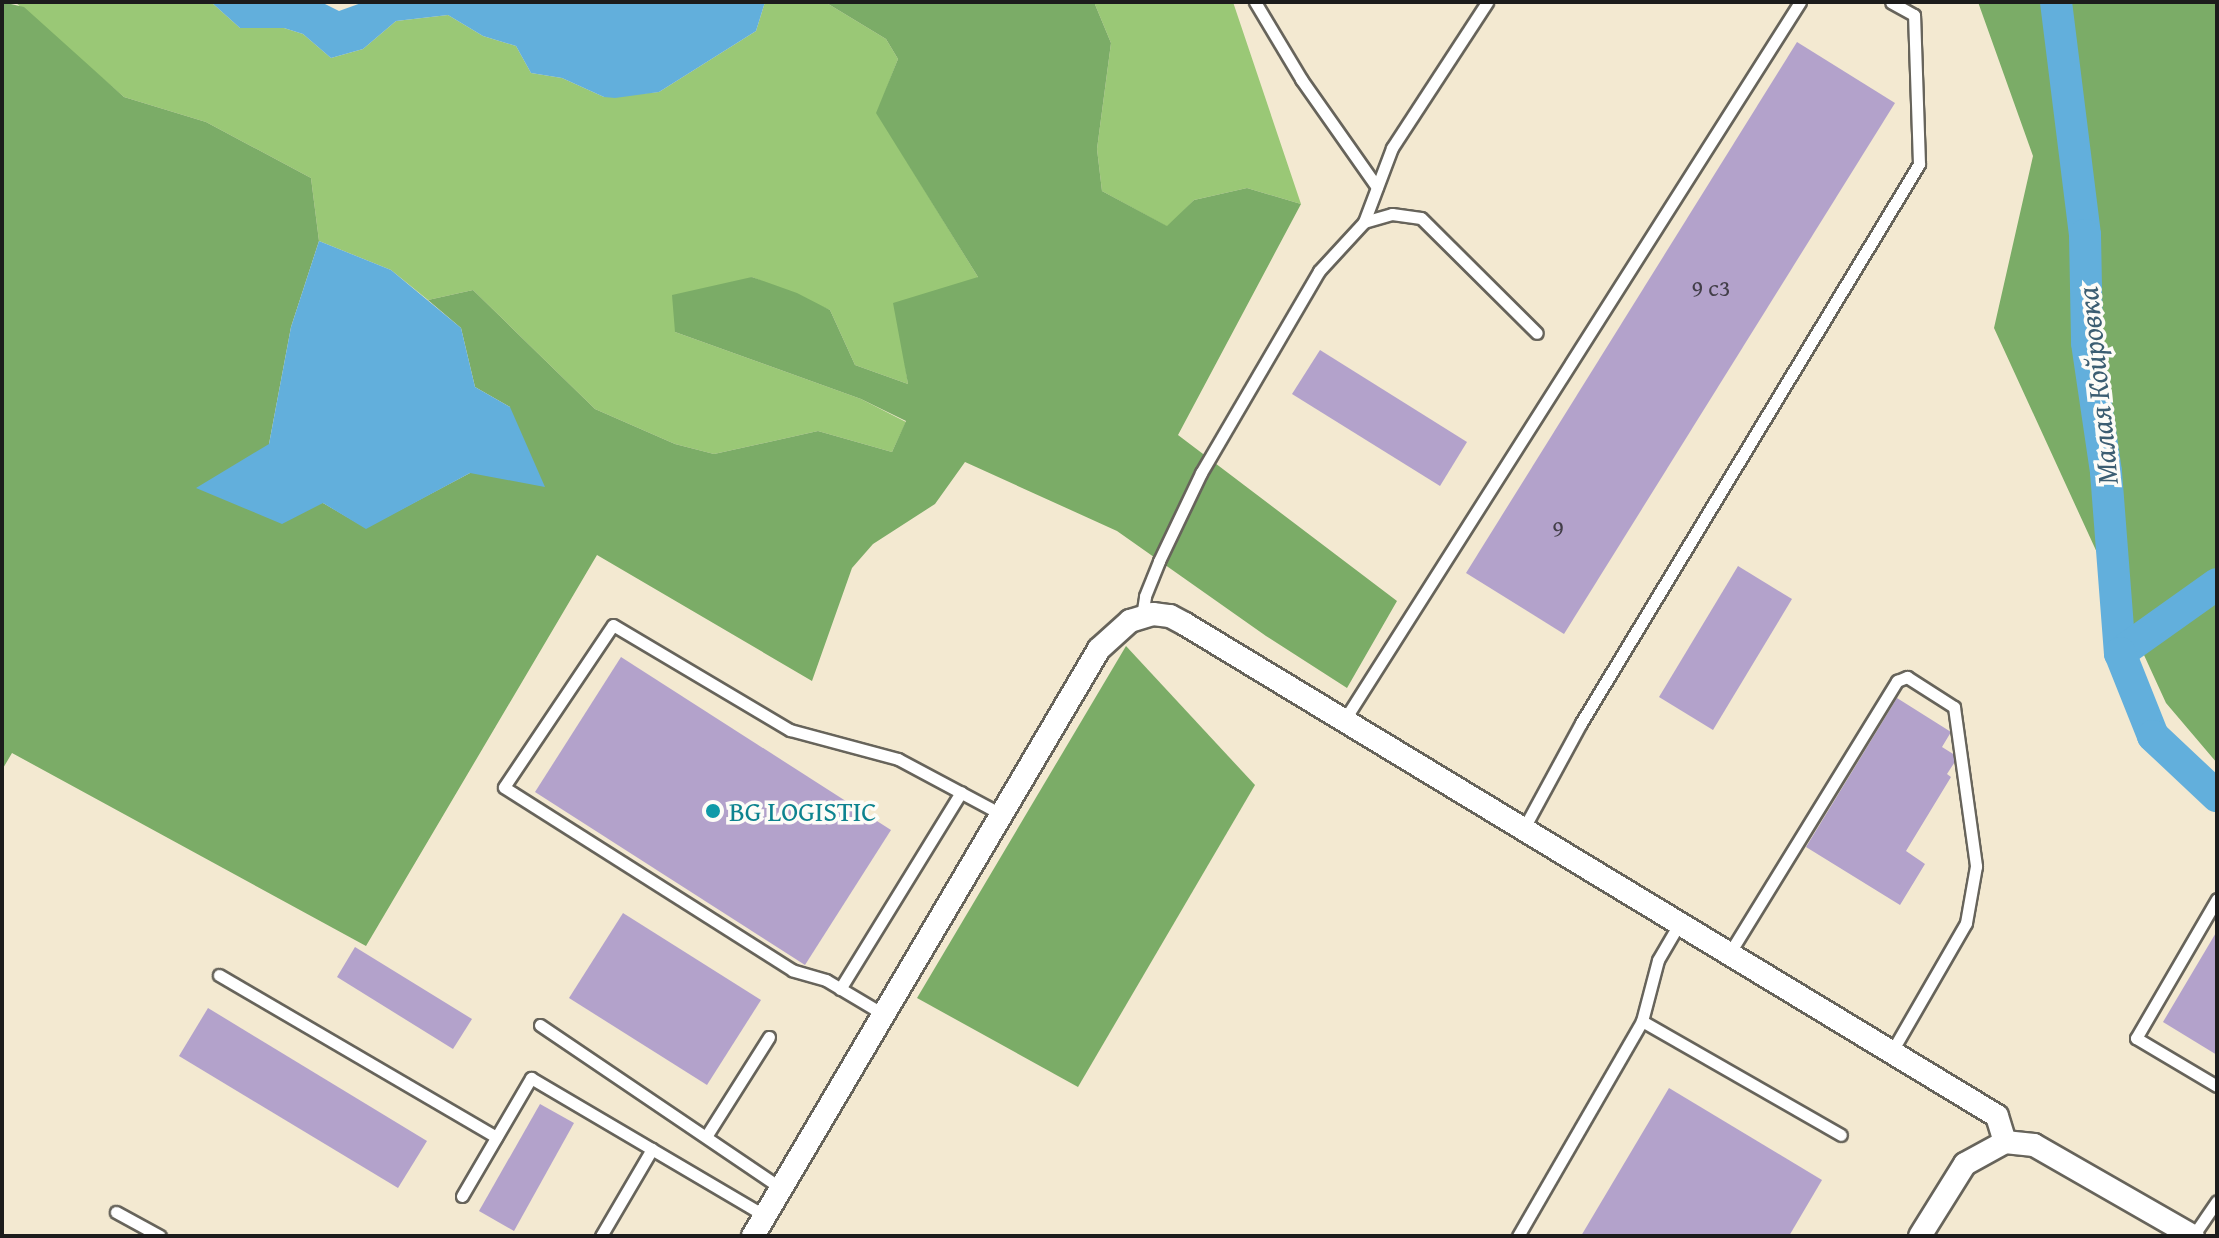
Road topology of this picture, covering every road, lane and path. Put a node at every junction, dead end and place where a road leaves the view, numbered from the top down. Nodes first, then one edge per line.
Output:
1 (1255, 2) edge
2 (1487, 2) edge
3 (1800, 2) edge
4 (1891, 2) edge
5 (1377, 187) junction
6 (1364, 222) junction
7 (1537, 333) dead end
8 (1142, 616) junction
9 (1345, 719) junction
10 (961, 792) junction
11 (1001, 814) junction
12 (1524, 828) junction
13 (2217, 899) edge
14 (1679, 924) junction
15 (1729, 954) junction
16 (219, 975) dead end
17 (840, 989) junction
18 (883, 1014) junction
19 (1642, 1021) junction
20 (540, 1025) dead end
21 (769, 1037) dead end
22 (1892, 1051) junction
23 (2217, 1086) edge
24 (707, 1135) junction
25 (1841, 1135) dead end
26 (496, 1137) junction
27 (2005, 1142) junction
28 (652, 1149) junction
29 (781, 1188) junction
30 (462, 1196) dead end
31 (2217, 1201) edge
32 (116, 1212) dead end
33 (765, 1216) junction
34 (160, 1236) edge
35 (601, 1236) edge
36 (753, 1236) edge
37 (1518, 1236) edge
38 (1920, 1236) edge
39 (2193, 1236) edge

1 - 5 lane
2 - 5 lane
3 - 9 lane
4 - 12 lane
5 - 6 lane
6 - 7 lane
6 - 8 lane
8 - 9 street
8 - 11 street
9 - 12 street
10 - 11 lane
10 - 17 lane
10 - 17 lane
11 - 18 street
12 - 14 street
13 - 23 lane
14 - 15 street
14 - 19 lane
15 - 22 street
15 - 22 lane
16 - 26 lane
17 - 18 lane
18 - 29 street
19 - 25 lane
19 - 37 lane
20 - 24 lane
21 - 24 lane
22 - 27 street
24 - 29 lane
26 - 28 lane
26 - 30 lane
27 - 38 street
27 - 39 street
28 - 33 lane
28 - 35 lane
29 - 33 street
31 - 39 lane
32 - 34 lane
33 - 36 street

